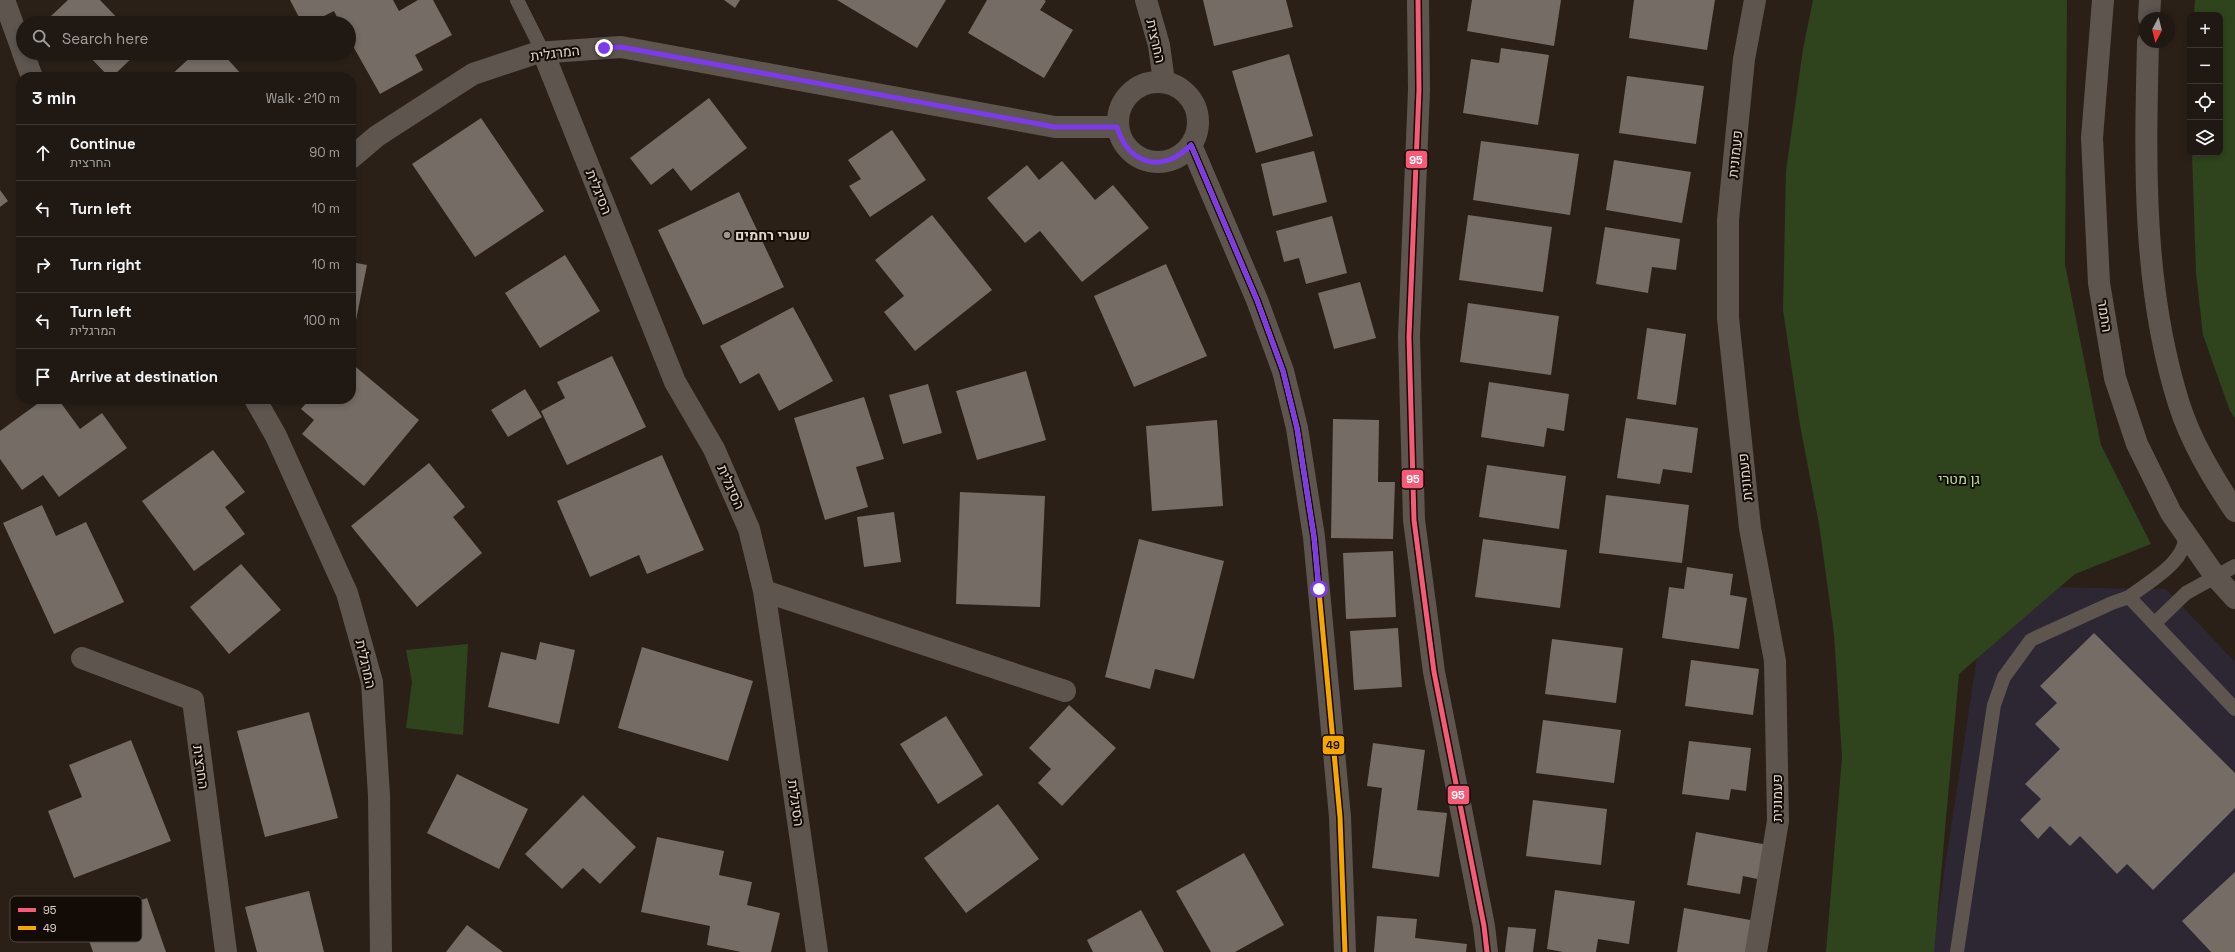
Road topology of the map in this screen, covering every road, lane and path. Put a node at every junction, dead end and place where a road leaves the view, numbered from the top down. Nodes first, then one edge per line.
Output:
1 (4, 0) edge
2 (517, 0) edge
3 (1146, 0) edge
4 (1418, 0) edge
5 (1755, 0) edge
6 (2103, 0) edge
7 (2150, 0) edge
8 (2149, 12) edge
9 (16, 33) edge
10 (2148, 48) edge
11 (543, 52) junction
12 (26, 60) edge
13 (30, 72) edge
14 (1164, 82) junction
15 (1117, 127) junction
16 (1191, 145) junction
17 (356, 154) edge
18 (258, 404) edge
19 (2235, 511) edge
20 (2184, 533) junction
21 (2235, 566) edge
22 (2215, 576) junction
23 (764, 591) junction
24 (2129, 597) junction
25 (2235, 598) edge
26 (2155, 623) junction
27 (82, 658) dead end
28 (1065, 691) dead end
29 (2235, 709) edge
30 (226, 952) edge
31 (381, 952) edge
32 (817, 952) edge
33 (1345, 952) edge
34 (1487, 952) edge
35 (1756, 952) edge
36 (1957, 952) edge

1 - 9 street
2 - 11 lane
3 - 14 street, החרצית
4 - 34 street
5 - 35 street, פעמונית
6 - 20 street, התמר
7 - 8 street
10 - 19 street
11 - 15 street, המרגלית
11 - 17 street, המרגלית
11 - 23 street, הסיגלית
12 - 13 street
14 - 15 street
14 - 16 street
15 - 16 street
16 - 33 street
18 - 31 street, המרגלית
20 - 22 street, התמר
20 - 24 lane
21 - 22 lane
22 - 25 street, התמר
22 - 26 lane
23 - 28 street
23 - 32 street, הסיגלית
24 - 26 lane
24 - 36 lane
26 - 29 lane
27 - 30 street, החרצית

